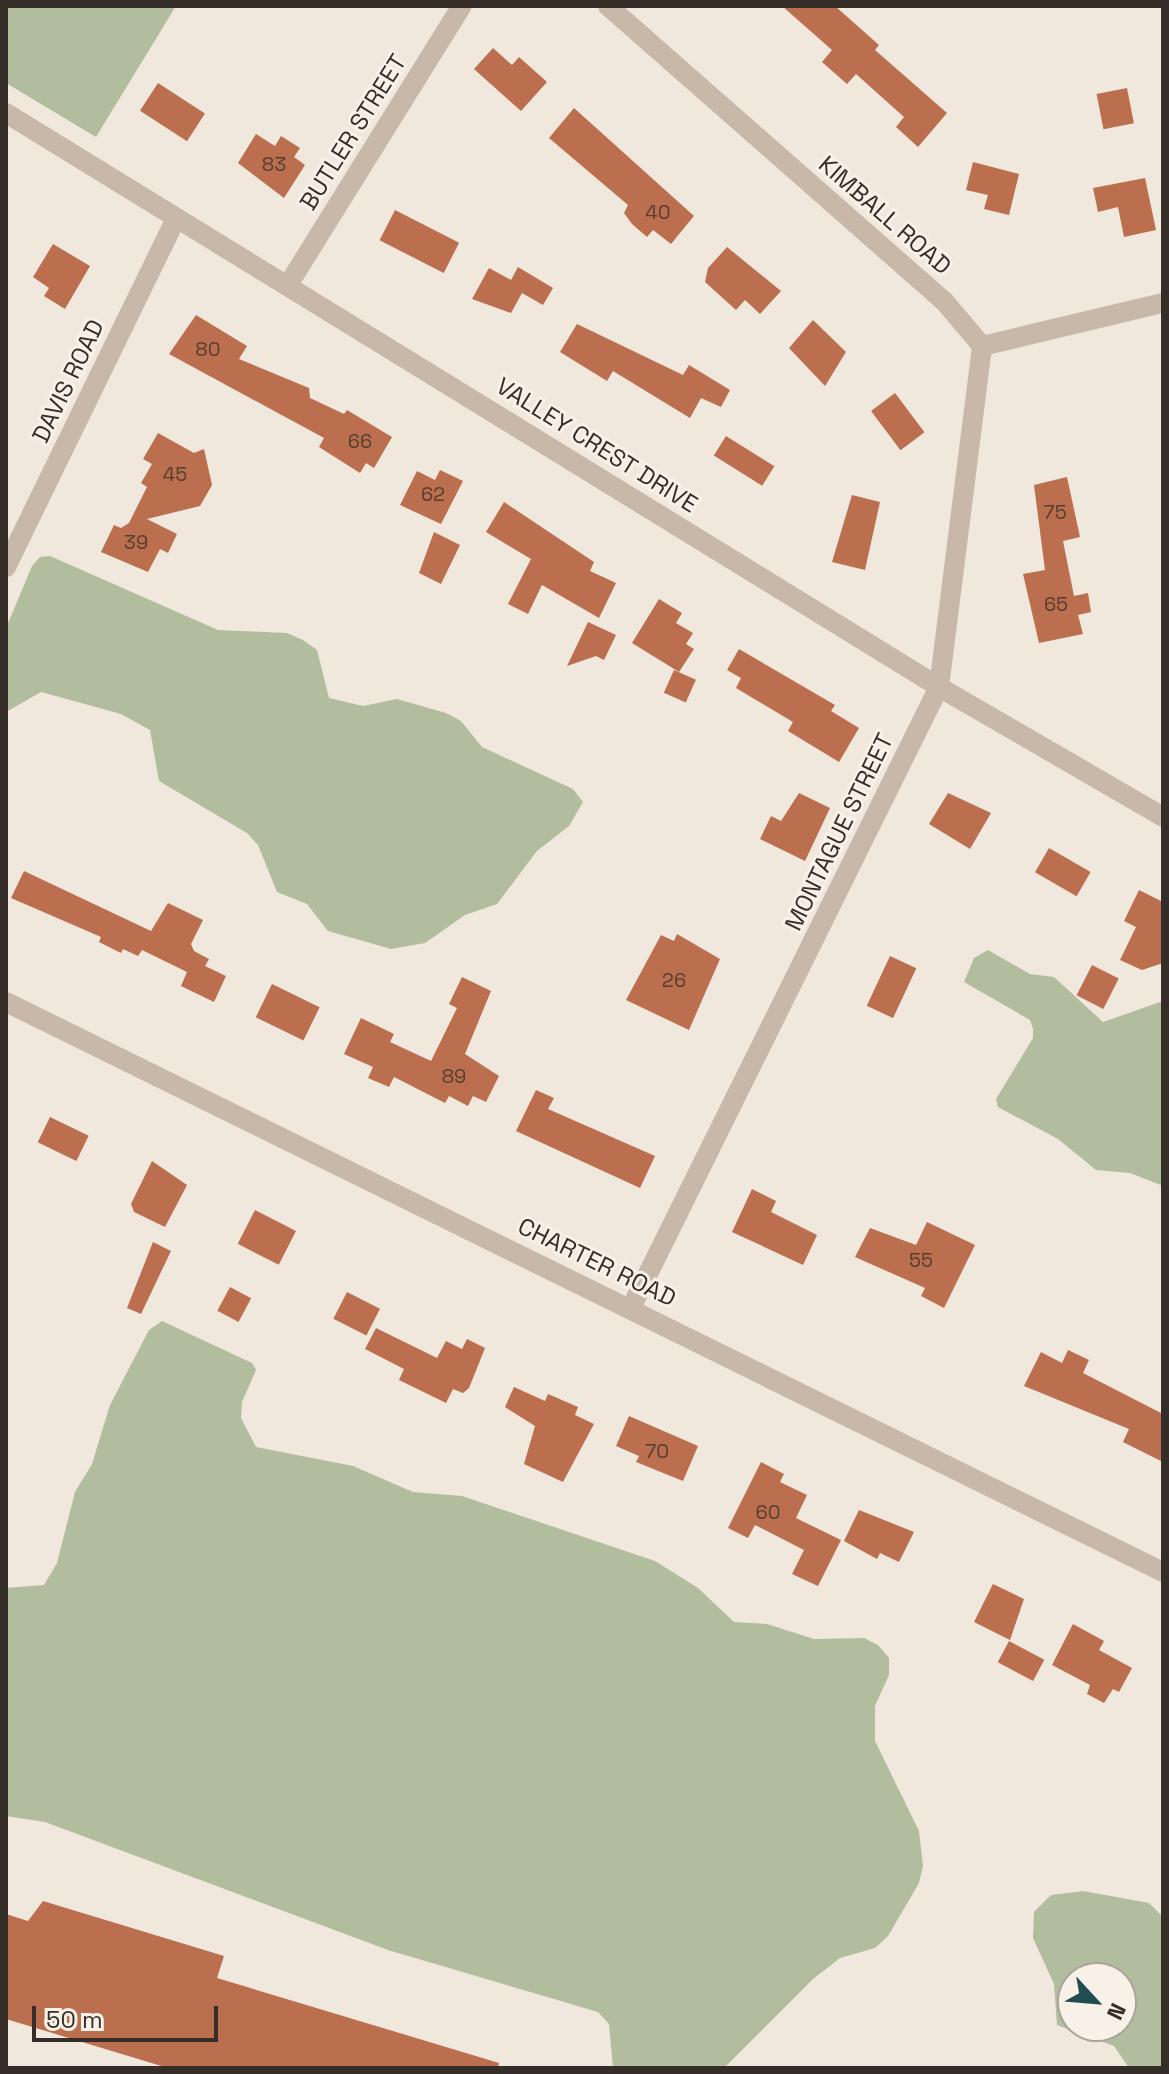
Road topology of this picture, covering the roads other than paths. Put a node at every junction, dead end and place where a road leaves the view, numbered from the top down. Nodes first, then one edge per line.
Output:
1 (462, 6) edge
2 (608, 6) edge
3 (6, 113) edge
4 (176, 218) junction
5 (288, 285) junction
6 (1163, 303) edge
7 (982, 346) junction
8 (8, 556) edge
9 (939, 687) junction
10 (1163, 817) edge
11 (6, 1002) edge
12 (631, 1308) junction
13 (1163, 1572) edge

1 - 5 street, BUTLER STREET
2 - 7 street, KIMBALL ROAD
3 - 4 street, VALLEY CREST DRIVE
4 - 5 street, VALLEY CREST DRIVE
4 - 8 street, DAVIS ROAD
5 - 9 street, VALLEY CREST DRIVE
6 - 7 street
7 - 9 street, MONTAGUE STREET
9 - 10 street, VALLEY CREST DRIVE
9 - 12 street, MONTAGUE STREET
11 - 12 street, CHARTER ROAD
12 - 13 street, CHARTER ROAD

